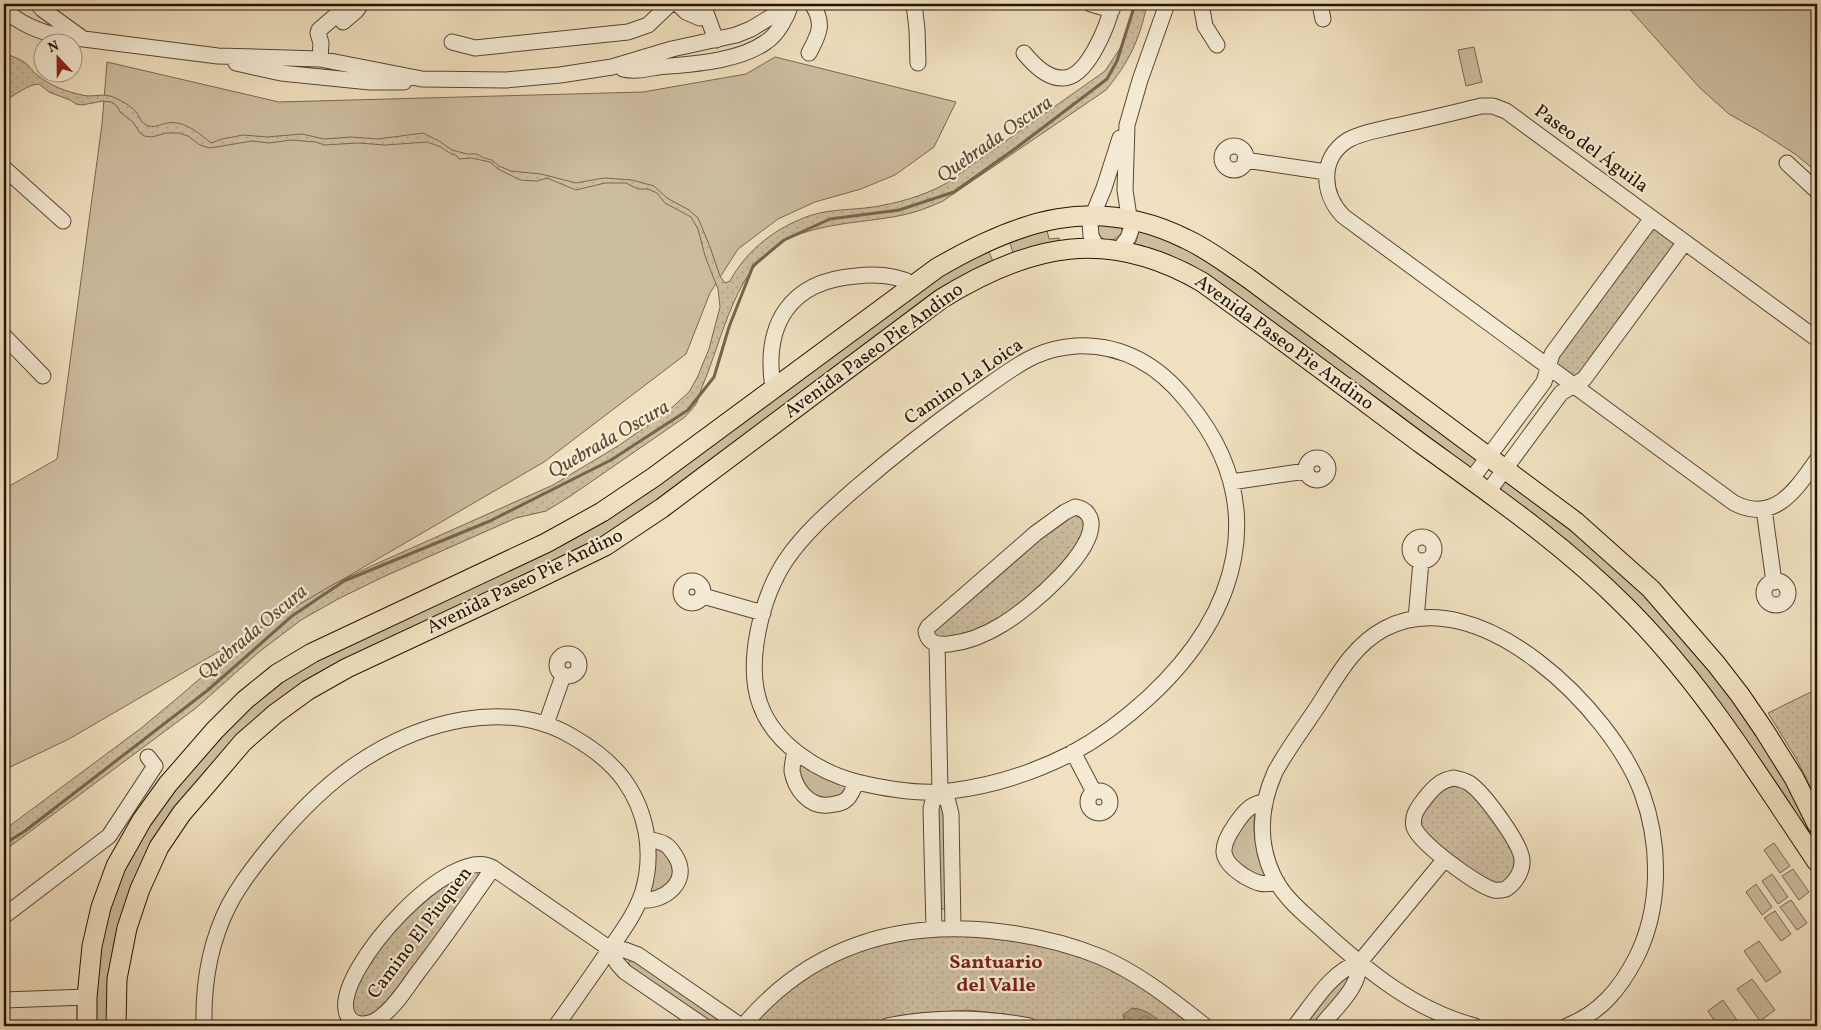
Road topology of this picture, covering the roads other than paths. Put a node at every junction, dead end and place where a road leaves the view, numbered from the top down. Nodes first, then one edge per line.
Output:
1 (349, 4) edge
2 (361, 4) edge
3 (670, 4) edge
4 (678, 4) edge
5 (790, 4) edge
6 (812, 4) edge
7 (914, 4) edge
8 (1091, 4) edge
9 (1167, 4) edge
10 (1201, 4) edge
11 (40, 6) edge
12 (1112, 7) edge
13 (703, 10) edge
14 (5, 14) edge
15 (764, 21) junction
16 (27, 26) junction
17 (774, 34) junction
18 (84, 39) junction
19 (716, 40) junction
20 (452, 42) dead end
21 (321, 43) junction
22 (1217, 44) dead end
23 (672, 49) junction
24 (809, 53) dead end
25 (1024, 53) dead end
26 (320, 59) junction
27 (260, 62) junction
28 (918, 63) dead end
29 (674, 66) junction
30 (612, 67) junction
31 (370, 75) junction
32 (1127, 125) junction
33 (1245, 160) dead end
34 (1788, 163) dead end
35 (4, 168) edge
36 (1326, 172) junction
37 (1104, 188) junction
38 (1125, 190) junction
39 (1817, 191) edge
40 (1092, 216) junction
41 (1652, 218) junction
42 (1129, 219) junction
43 (63, 221) dead end
44 (999, 235) junction
45 (1685, 242) junction
46 (1098, 249) junction
47 (1118, 251) junction
48 (1009, 263) junction
49 (913, 284) junction
50 (4, 336) edge
51 (1817, 339) edge
52 (1548, 367) junction
53 (43, 376) dead end
54 (1572, 385) junction
55 (773, 388) junction
56 (1488, 457) junction
57 (1817, 460) edge
58 (1505, 469) junction
59 (1306, 471) dead end
60 (1471, 480) junction
61 (1231, 482) junction
62 (1488, 492) junction
63 (1764, 509) junction
64 (1421, 561) dead end
65 (1774, 582) dead end
66 (703, 596) dead end
67 (763, 613) junction
68 (1416, 618) junction
69 (937, 644) junction
70 (564, 676) dead end
71 (546, 724) junction
72 (795, 751) junction
73 (1073, 752) junction
74 (148, 757) dead end
75 (856, 782) junction
76 (940, 792) junction
77 (1094, 792) dead end
78 (1264, 802) junction
79 (1817, 824) edge
80 (109, 836) junction
81 (647, 839) junction
82 (127, 845) junction
83 (1444, 859) junction
84 (1817, 862) edge
85 (493, 868) junction
86 (1277, 882) junction
87 (640, 900) junction
88 (4, 916) edge
89 (953, 928) junction
90 (934, 929) junction
91 (610, 949) junction
92 (1359, 963) junction
93 (87, 997) junction
94 (4, 1000) edge
95 (988, 1023) edge
96 (1008, 1024) edge
97 (87, 1026) edge
98 (116, 1026) edge
99 (204, 1026) edge
100 (556, 1026) edge
101 (704, 1026) edge
102 (742, 1026) edge
103 (887, 1026) edge
104 (1030, 1026) edge
105 (1205, 1026) edge
106 (1294, 1026) edge
107 (1321, 1026) edge
108 (1475, 1026) edge
109 (1567, 1026) edge

1 - 21 street
2 - 21 street
3 - 20 street
4 - 13 street
5 - 15 street
5 - 17 street
6 - 24 street
7 - 28 street
8 - 12 street
9 - 32 street
10 - 22 street
11 - 16 street
11 - 18 street
12 - 25 street
13 - 19 street
14 - 16 street
15 - 17 street
15 - 19 street
16 - 18 street
17 - 29 street
18 - 27 street
19 - 23 street
21 - 26 street
23 - 29 street
23 - 30 street
26 - 27 street
26 - 31 street
27 - 31 street
29 - 30 street
30 - 31 street
32 - 37 street
32 - 38 street
33 - 36 street
34 - 39 street
35 - 43 street
36 - 41 street, Paseo del Águila
36 - 52 street
37 - 38 street
37 - 40 street
38 - 42 street
40 - 42 main road, Avenida Paseo Pie Andino
40 - 44 main road, Avenida Paseo Pie Andino
40 - 46 street
41 - 45 street, Paseo del Águila
41 - 52 street
42 - 47 street
42 - 56 main road, Avenida Paseo Pie Andino
44 - 48 main road
44 - 49 main road, Avenida Paseo Pie Andino
45 - 51 street, Paseo del Águila
45 - 54 street
46 - 47 main road, Avenida Paseo Pie Andino
46 - 48 main road, Avenida Paseo Pie Andino
47 - 60 main road, Avenida Paseo Pie Andino
48 - 98 main road, Avenida Paseo Pie Andino
49 - 55 main road, Avenida Paseo Pie Andino
49 - 55 street, Avenida Paseo Pie Andino
50 - 53 street
52 - 54 street
52 - 56 street
54 - 58 street
54 - 63 street
55 - 82 main road, Avenida Paseo Pie Andino
56 - 58 main road, Avenida Paseo Pie Andino
56 - 60 street
57 - 63 street
58 - 62 street
58 - 79 main road, Avenida Paseo Pie Andino
59 - 61 street
60 - 62 main road, Avenida Paseo Pie Andino
61 - 67 street, Camino La Loica
61 - 73 street, Camino La Loica
62 - 84 main road, Avenida Paseo Pie Andino
63 - 65 street
64 - 68 street
66 - 67 street
67 - 72 street, Camino La Loica
68 - 78 street
68 - 109 street
69 - 69 street
69 - 76 street
70 - 71 street
71 - 81 street
71 - 99 street
72 - 75 street, Camino La Loica
72 - 75 street
73 - 76 street, Camino La Loica
73 - 77 street
74 - 80 street
75 - 76 street, Camino La Loica
76 - 89 street
76 - 90 street
78 - 86 street
78 - 86 street
80 - 82 street
80 - 88 street
81 - 87 street
81 - 87 street
82 - 93 main road, Avenida Paseo Pie Andino
83 - 83 street
83 - 92 street
85 - 85 street, Camino El Piuquen
85 - 91 street
86 - 92 street
87 - 91 street
89 - 90 street
89 - 105 street
90 - 102 street
91 - 100 street
91 - 101 street
91 - 102 street
92 - 106 street
92 - 107 street
92 - 108 street
93 - 94 street
93 - 97 main road, Avenida Paseo Pie Andino
95 - 96 street
95 - 103 street
96 - 104 street

